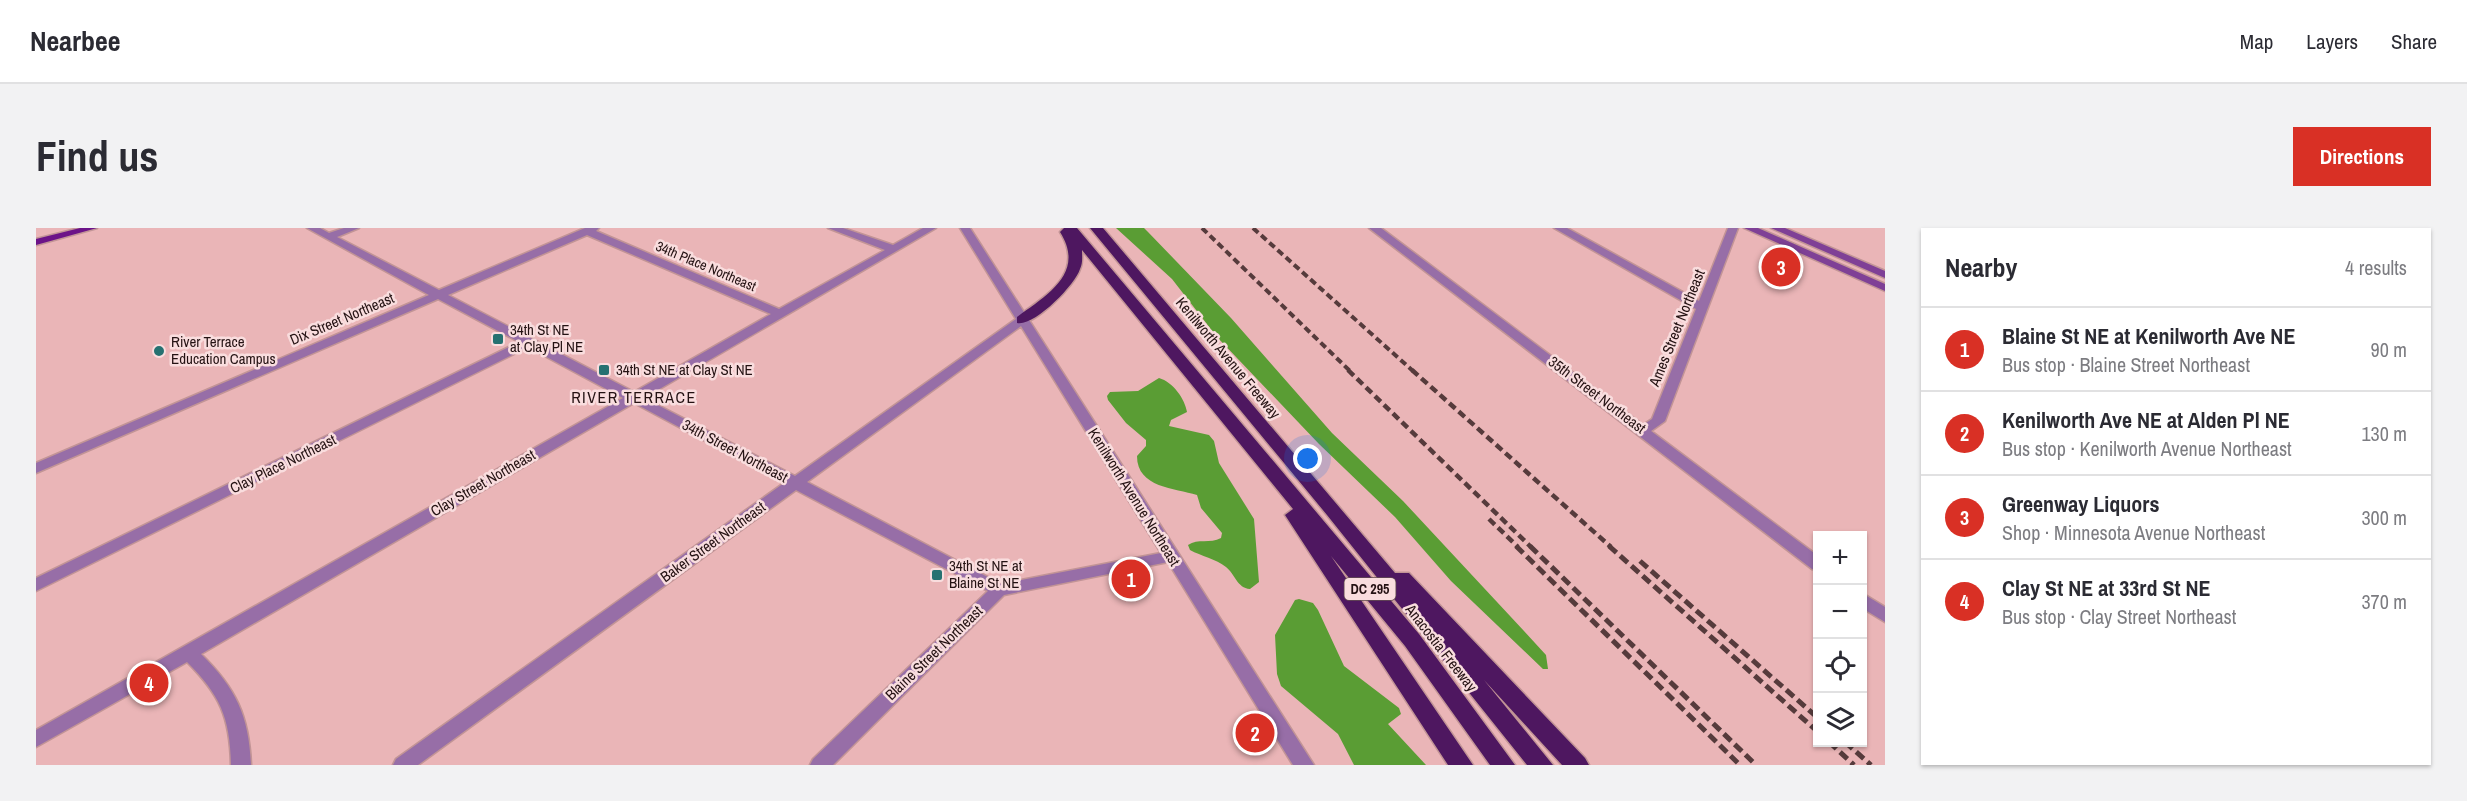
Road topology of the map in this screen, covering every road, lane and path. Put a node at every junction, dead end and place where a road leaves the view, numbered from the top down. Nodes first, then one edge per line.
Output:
1 (53, 228) edge
2 (92, 228) edge
3 (312, 228) edge
4 (354, 228) edge
5 (833, 228) edge
6 (931, 228) edge
7 (965, 228) edge
8 (1063, 228) edge
9 (1070, 228) edge
10 (1096, 228) edge
11 (1374, 228) edge
12 (1559, 228) edge
13 (1750, 228) edge
14 (1776, 228) edge
15 (591, 229) edge
16 (1733, 230) edge
17 (36, 232) edge
18 (328, 237) junction
19 (36, 242) edge
20 (893, 249) junction
21 (1885, 275) edge
22 (1885, 288) edge
23 (439, 295) junction
24 (1703, 308) junction
25 (780, 314) junction
26 (1022, 320) junction
27 (529, 342) junction
28 (634, 398) junction
29 (1228, 420) junction
30 (1644, 430) junction
31 (36, 468) edge
32 (796, 483) junction
33 (1333, 511) junction
34 (1172, 556) junction
35 (1813, 561) edge
36 (36, 585) edge
37 (999, 590) junction
38 (1867, 601) edge
39 (1885, 615) edge
40 (188, 652) junction
41 (36, 739) edge
42 (1298, 764) edge
43 (242, 765) edge
44 (403, 765) edge
45 (820, 765) edge
46 (1461, 765) edge
47 (1503, 765) edge
48 (1541, 765) edge
49 (1577, 765) edge

1 - 17 main road
2 - 19 main road
3 - 18 street, 34th Street Northeast
4 - 18 street
5 - 20 street
6 - 20 street, Clay Street Northeast
7 - 26 street, Kenilworth Avenue Northeast
8 - 26 highway
9 - 29 highway, DC 295
10 - 33 highway, Kenilworth Avenue Freeway / DC 295
11 - 30 street, 35th Street Northeast
12 - 24 street
13 - 16 street, Ames Street Northeast
13 - 22 main road
14 - 21 main road
15 - 23 street, Dix Street Northeast
15 - 25 street, 34th Place Northeast
16 - 24 street, Ames Street Northeast
18 - 23 street, 34th Street Northeast
20 - 25 street, Clay Street Northeast
23 - 27 street, 34th Street Northeast
23 - 31 street, Dix Street Northeast
24 - 30 street, Ames Street Northeast
25 - 28 street, Clay Street Northeast
26 - 32 street, Baker Street Northeast
26 - 34 street, Kenilworth Avenue Northeast
27 - 28 street, 34th Street Northeast
27 - 36 street, Clay Place Northeast
28 - 32 street, 34th Street Northeast
28 - 40 street, Clay Street Northeast
29 - 46 highway
29 - 47 highway, Anacostia Freeway / DC 295
30 - 35 street, 35th Street Northeast
32 - 37 street, 34th Street Northeast
32 - 44 street, Baker Street Northeast
33 - 48 highway
33 - 49 highway, Anacostia Freeway / DC 295
34 - 37 street
34 - 42 street, Kenilworth Avenue Northeast
37 - 45 street, Blaine Street Northeast
38 - 39 street
40 - 41 street, Clay Street Northeast
40 - 43 street

